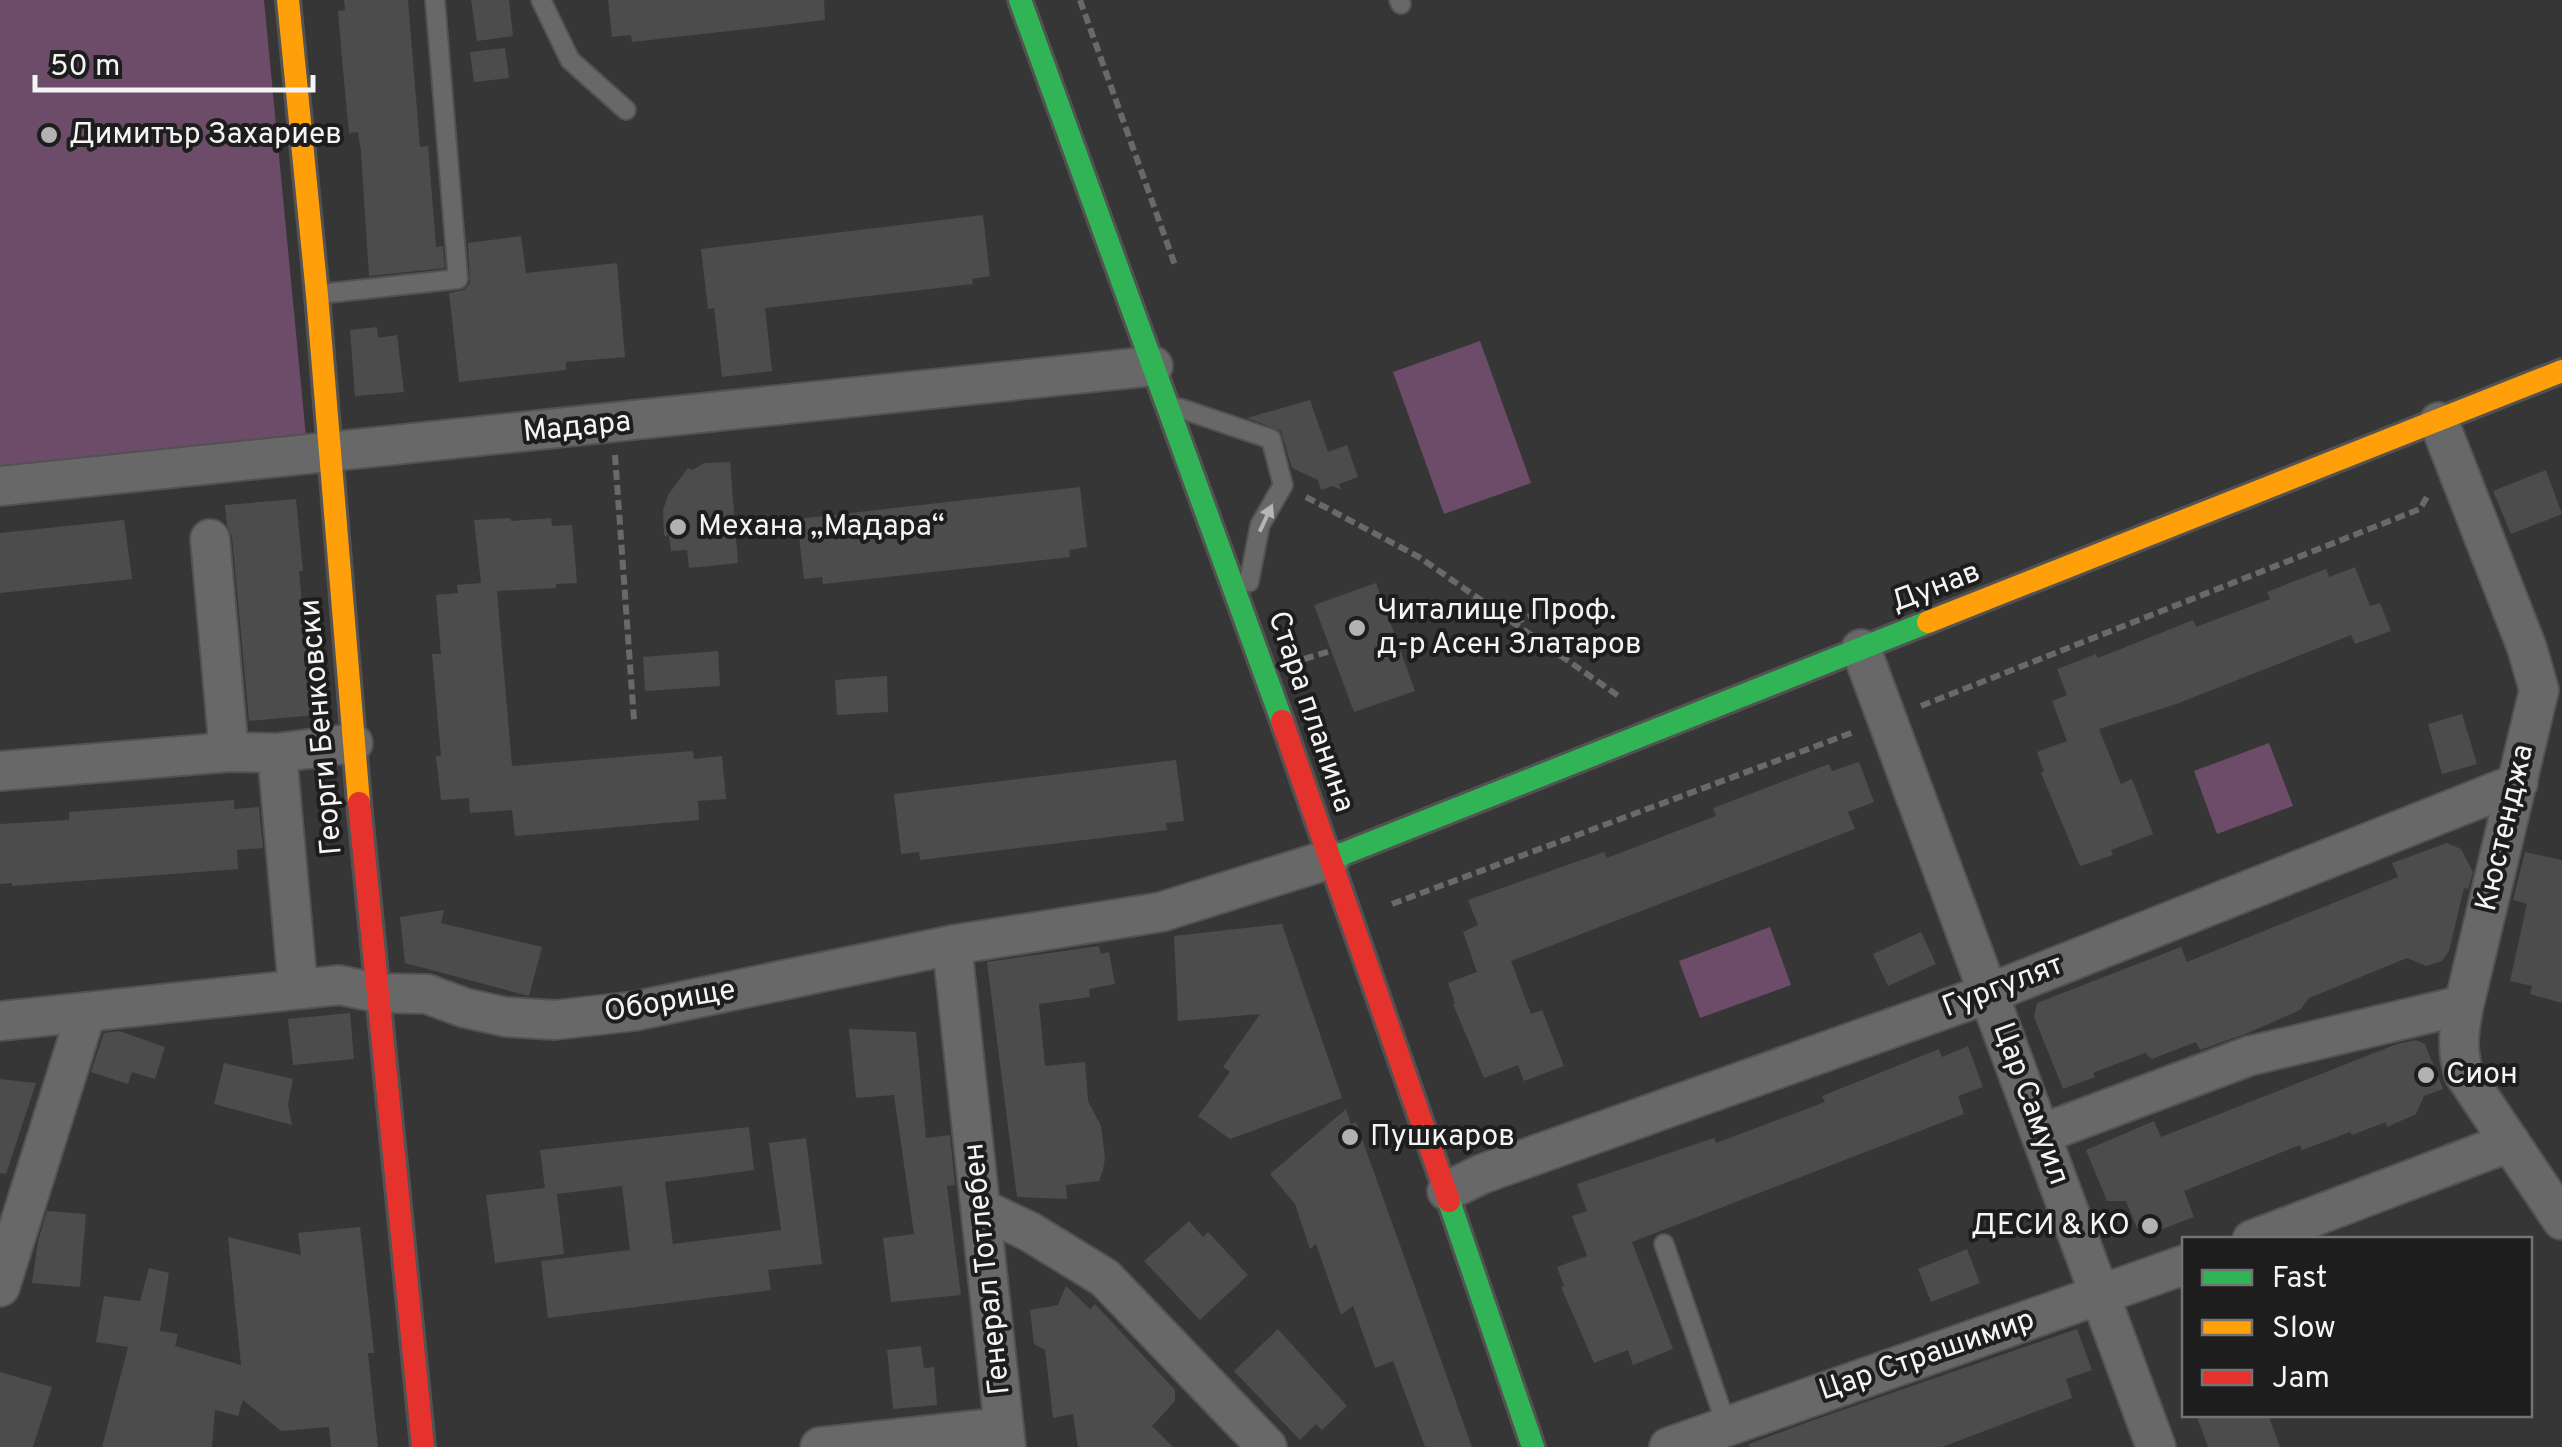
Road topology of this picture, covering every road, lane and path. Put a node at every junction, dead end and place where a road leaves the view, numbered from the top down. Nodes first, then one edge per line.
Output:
1 (288, 0) edge
2 (435, 0) edge
3 (541, 0) edge
4 (1020, 0) edge
5 (1080, 0) edge
6 (626, 110) dead end
7 (1176, 268) dead end
8 (317, 295) junction
9 (1153, 366) junction
10 (2562, 371) edge
11 (1167, 403) junction
12 (613, 424) junction
13 (2444, 439) junction
14 (328, 453) junction
15 (1283, 485) junction
16 (0, 486) edge
17 (210, 539) dead end
18 (1553, 606) dead end
19 (1243, 612) junction
20 (1513, 623) junction
21 (1861, 649) junction
22 (1331, 651) dead end
23 (1304, 659) dead end
24 (1626, 701) dead end
25 (1888, 719) junction
26 (634, 720) dead end
27 (353, 743) junction
28 (229, 752) junction
29 (277, 753) junction
30 (0, 771) edge
31 (2518, 782) junction
32 (1330, 859) junction
33 (1386, 906) dead end
34 (952, 944) junction
35 (298, 988) junction
36 (378, 993) junction
37 (1990, 993) junction
38 (2464, 1005) junction
39 (86, 1013) junction
40 (0, 1021) edge
41 (2041, 1134) junction
42 (2510, 1142) junction
43 (1447, 1192) junction
44 (982, 1209) junction
45 (2562, 1220) edge
46 (2260, 1237) edge
47 (1664, 1244) dead end
48 (2182, 1266) edge
49 (0, 1287) edge
50 (2100, 1297) junction
51 (1726, 1424) junction
52 (1005, 1437) edge
53 (422, 1447) edge
54 (820, 1447) edge
55 (1266, 1447) edge
56 (1533, 1447) edge
57 (1669, 1447) edge
58 (2156, 1447) edge

1 - 8 main road, Георги Бенковски
2 - 8 lane
3 - 6 lane
4 - 9 main road, Стара планина
5 - 7 path
8 - 14 main road, Георги Бенковски
9 - 11 main road, Стара планина
9 - 12 street, Мадара
10 - 13 main road, Дунав
11 - 15 lane
11 - 19 main road, Стара планина
12 - 14 street, Мадара
12 - 26 path
13 - 21 main road, Дунав
13 - 25 path
13 - 31 street, Кюстенджа
14 - 16 street, Мадара
14 - 27 main road, Георги Бенковски
19 -> 15 lane
15 - 20 path
17 - 28 street
18 - 20 path
19 - 32 main road, Стара планина
20 - 24 path
21 - 25 street, Цар Самуил
21 - 32 main road, Дунав
22 - 23 path
25 - 33 path
25 - 37 street, Цар Самуил
27 - 29 street
27 - 36 main road, Георги Бенковски
28 - 29 street
28 - 30 street
29 - 35 street
31 - 37 street, Гургулят
31 - 38 street, Кюстенджа
32 - 34 street, Оборище
32 - 43 main road, Стара планина
34 - 36 street, Оборище
34 - 44 street, Генерал Тотлебен
35 - 36 street, Оборище
35 - 39 street, Оборище
36 - 53 main road, Георги Бенковски
37 - 41 street, Цар Самуил
37 - 43 street, Гургулят
38 - 41 street
38 - 42 street, Кюстенджа
39 - 40 street, Оборище
39 - 49 street
41 - 50 street, Цар Самуил
42 - 45 street, Кюстенджа
42 - 46 street
43 - 56 main road, Стара планина
44 - 52 street, Генерал Тотлебен
44 - 55 street
47 - 51 lane
48 - 50 street, Цар Страшимир
50 - 51 street, Цар Страшимир
50 - 58 street, Цар Самуил
51 - 57 street, Цар Страшимир
52 - 54 street

